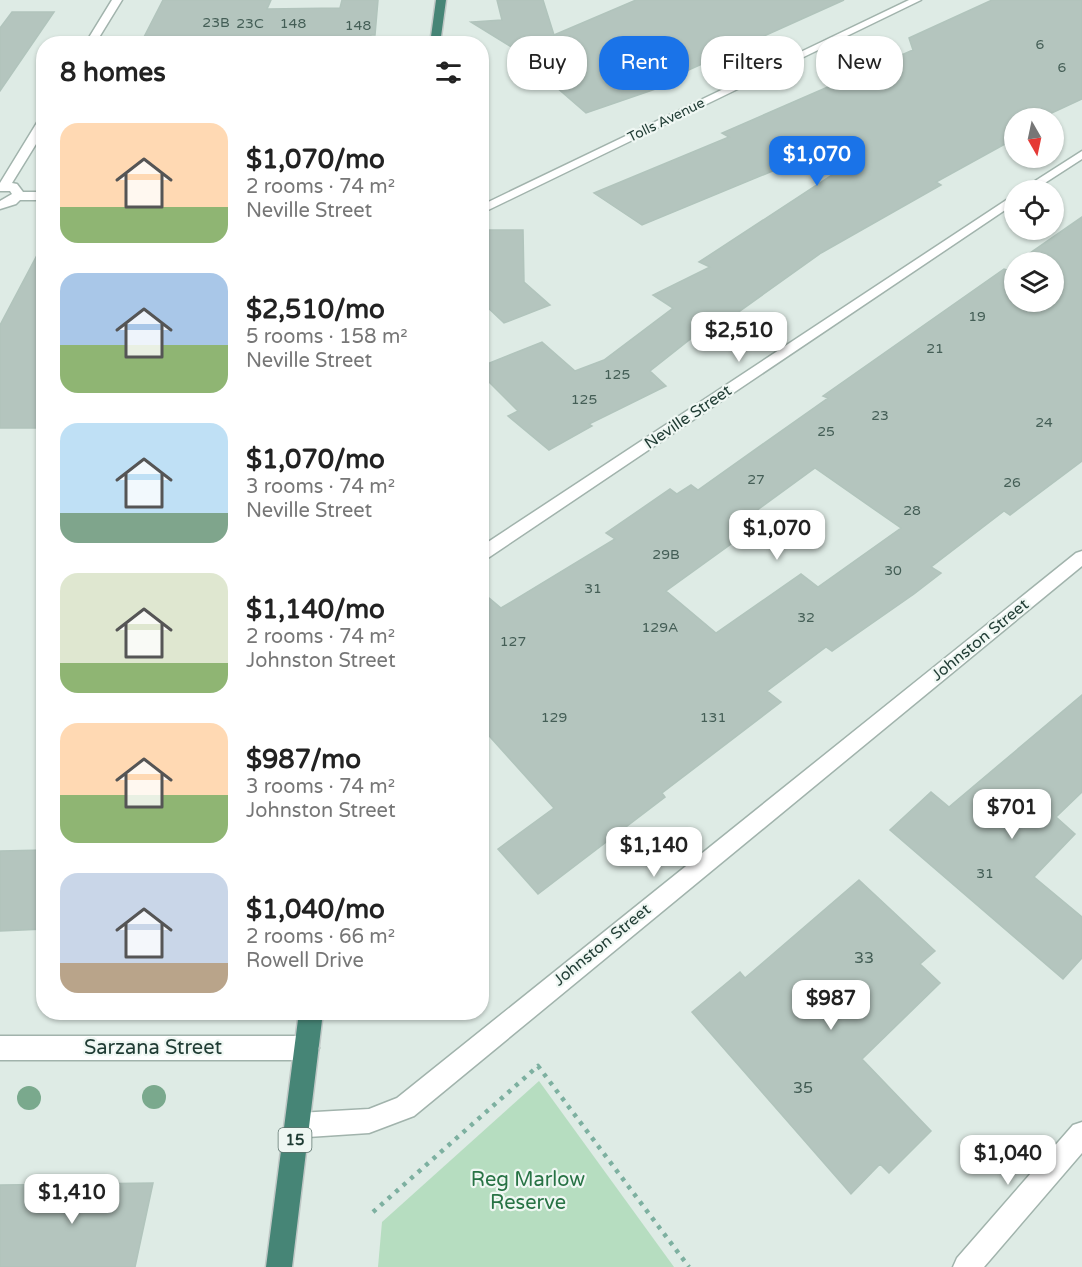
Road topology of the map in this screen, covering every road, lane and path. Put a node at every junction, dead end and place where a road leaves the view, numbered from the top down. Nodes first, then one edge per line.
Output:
1 (117, 0) edge
2 (441, 0) edge
3 (916, 0) edge
4 (95, 36) edge
5 (436, 36) edge
6 (36, 133) edge
7 (1082, 154) edge
8 (1042, 180) edge
9 (2, 186) edge
10 (18, 196) junction
11 (36, 196) edge
12 (0, 205) edge
13 (489, 205) edge
14 (1004, 206) edge
15 (489, 549) edge
16 (1082, 557) edge
17 (310, 1020) edge
18 (0, 1048) edge
19 (307, 1048) junction
20 (1082, 1134) edge
21 (288, 1196) junction
22 (374, 1212) dead end
23 (279, 1267) edge
24 (689, 1267) edge
25 (966, 1267) edge

1 - 4 street
2 - 5 highway
3 - 13 street, Tolls Avenue
6 - 9 street
7 - 8 street
9 - 10 street
10 - 11 street
10 - 12 street
14 - 15 street, Neville Street
16 - 21 street, Johnston Street
17 - 19 highway, 15
18 - 19 street, Sarzana Street
19 - 21 highway, 15
20 - 25 street
21 - 23 highway, 15
22 - 24 path

